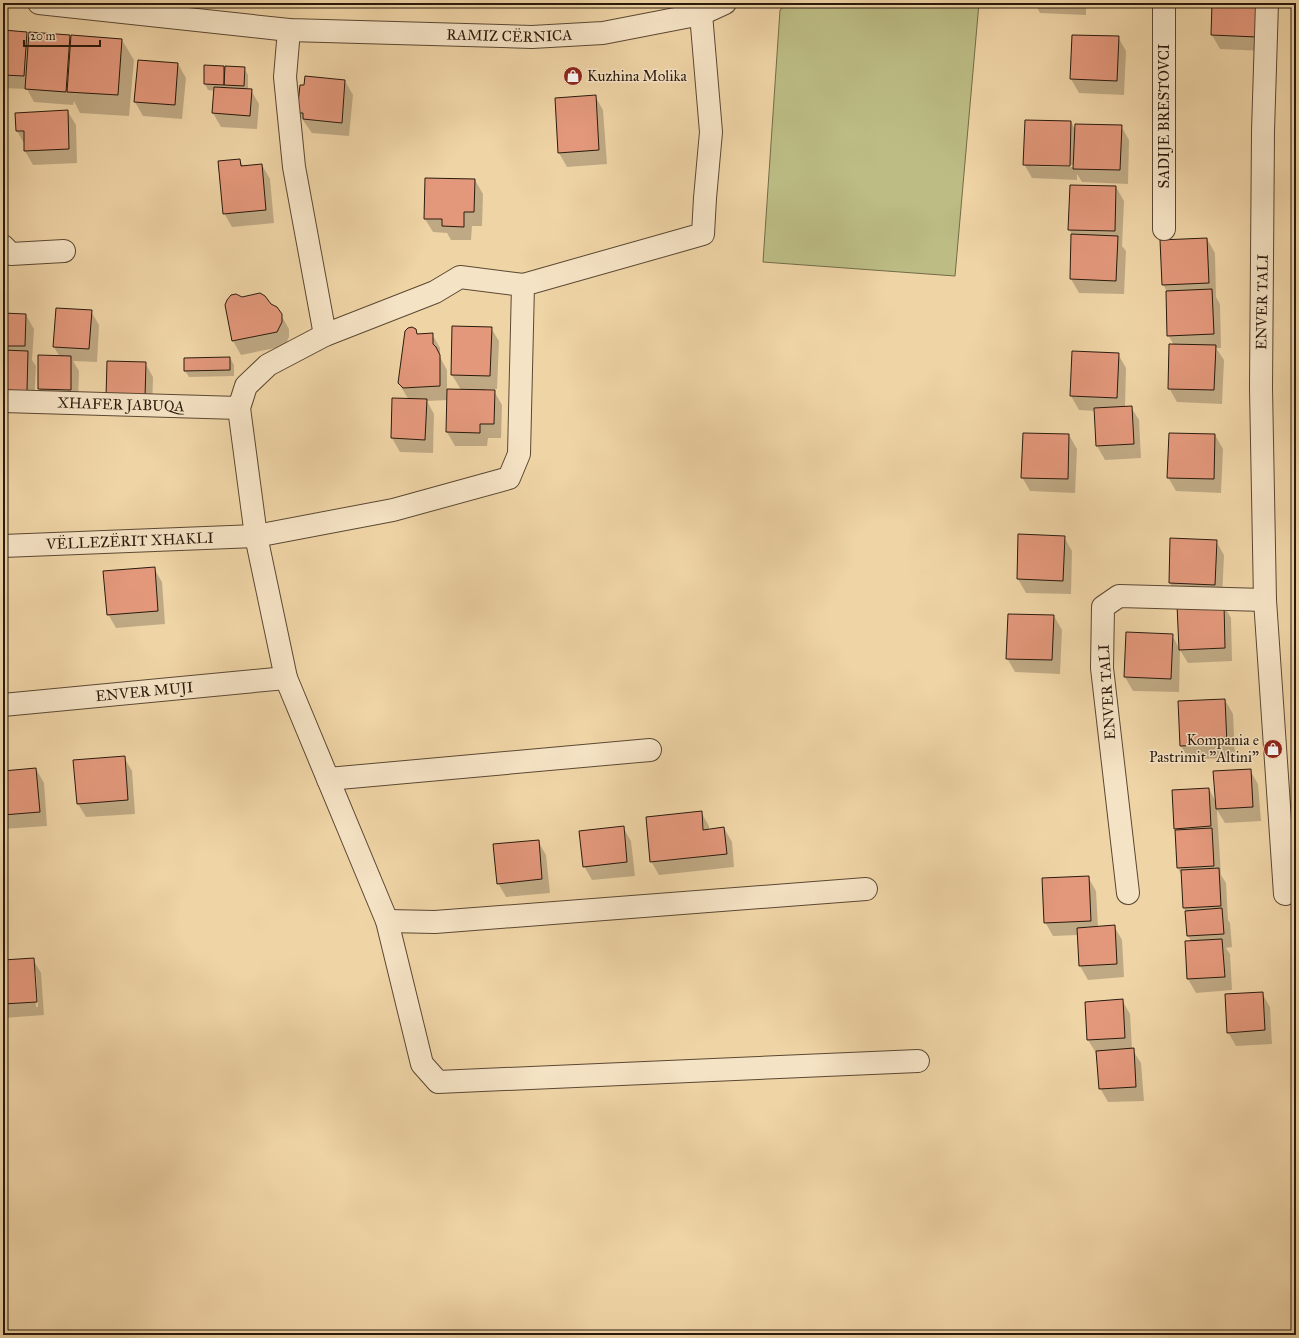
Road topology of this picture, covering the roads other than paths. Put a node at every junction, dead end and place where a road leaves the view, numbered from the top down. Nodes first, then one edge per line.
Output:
1 (40, 3) edge
2 (725, 3) edge
3 (1164, 3) edge
4 (1266, 3) edge
5 (701, 14) junction
6 (290, 30) junction
7 (1164, 229) dead end
8 (3, 246) edge
9 (64, 251) dead end
10 (523, 284) junction
11 (325, 335) junction
12 (3, 401) edge
13 (239, 408) junction
14 (256, 536) junction
15 (3, 546) edge
16 (1265, 600) junction
17 (286, 678) junction
18 (3, 705) edge
19 (650, 750) dead end
20 (328, 779) junction
21 (866, 889) dead end
22 (1128, 892) dead end
23 (1286, 894) dead end
24 (387, 921) junction
25 (918, 1061) dead end

1 - 6 street, RAMIZ CËRNICA
2 - 5 street, RAMIZ CËRNICA
3 - 7 street, SADIJE BRESTOVCI
4 - 16 street, ENVER TALI
5 - 6 street, RAMIZ CËRNICA
5 - 10 street
6 - 11 street
8 - 9 street
10 - 11 street
10 - 14 street, VËLLEZËRIT XHAKLI
11 - 13 street
12 - 13 street, XHAFER JABUQA
13 - 14 street
14 - 15 street, VËLLEZËRIT XHAKLI
14 - 17 street
16 - 22 street, ENVER TALI
16 - 23 street, ENVER TALI
17 - 18 street, ENVER MUJI
17 - 20 street
19 - 20 street
20 - 24 street
21 - 24 street
24 - 25 street

